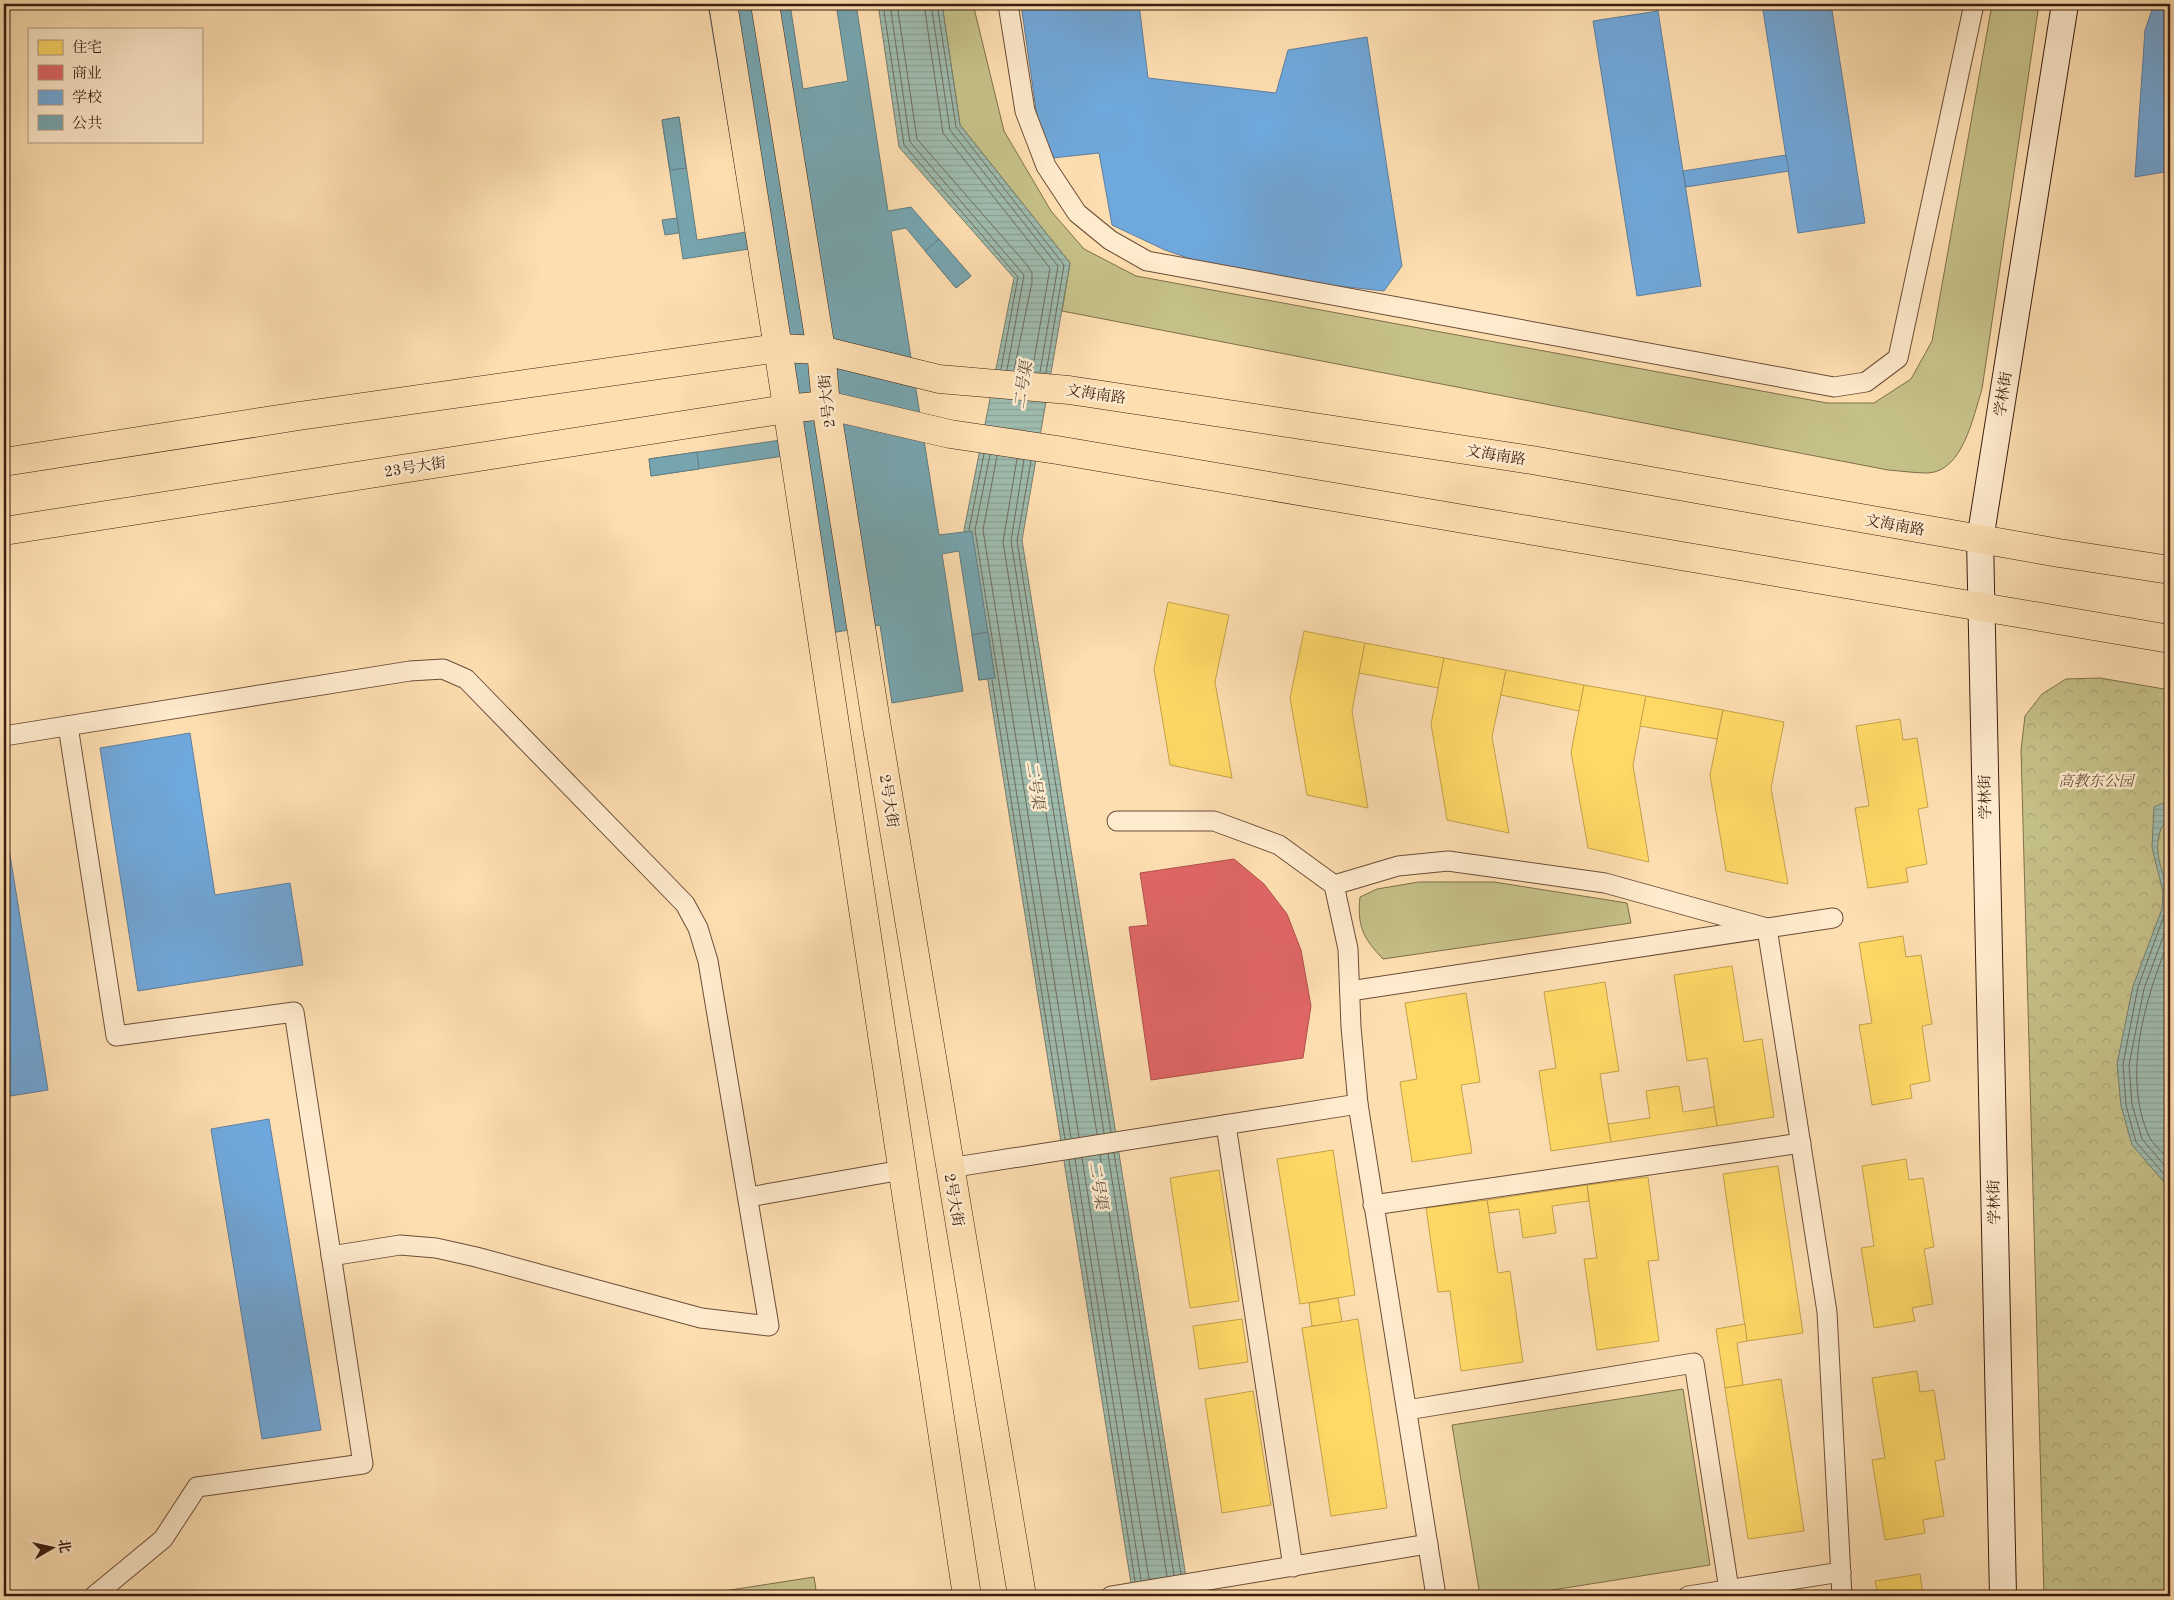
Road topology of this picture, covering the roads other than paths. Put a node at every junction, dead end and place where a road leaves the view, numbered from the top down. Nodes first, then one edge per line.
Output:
1 (723, 4) edge
2 (765, 4) edge
3 (1008, 4) edge
4 (1974, 4) edge
5 (2065, 4) edge
6 (778, 348) junction
7 (821, 350) junction
8 (826, 404) junction
9 (786, 409) junction
10 (4, 462) edge
11 (4, 531) edge
12 (1980, 540) junction
13 (2170, 570) edge
14 (1980, 606) junction
15 (2170, 639) edge
16 (68, 726) junction
17 (4, 736) edge
18 (1117, 822) dead end
19 (1334, 886) junction
20 (1833, 918) dead end
21 (1767, 928) junction
22 (1350, 991) junction
23 (1358, 1104) junction
24 (1226, 1124) junction
25 (1800, 1143) junction
26 (949, 1168) junction
27 (902, 1170) junction
28 (749, 1197) junction
29 (1373, 1205) junction
30 (331, 1256) junction
31 (1407, 1410) junction
32 (1428, 1544) junction
33 (1292, 1567) junction
34 (1841, 1572) junction
35 (1730, 1593) edge
36 (94, 1596) edge
37 (967, 1596) edge
38 (1022, 1596) edge
39 (1112, 1596) edge
40 (1436, 1596) edge
41 (1688, 1596) edge
42 (1842, 1596) edge
43 (2003, 1596) edge

1 - 6 main road
2 - 7 main road, 2号大街
3 - 4 street
5 - 12 main road, 学林街
6 - 7 main road
6 - 9 main road
6 - 10 main road
7 - 8 main road, 2号大街
7 - 12 main road, 文海南路
8 - 9 main road, 23号大街
8 - 14 main road
8 - 26 main road, 2号大街
9 - 11 main road, 23号大街
9 - 27 main road
12 - 13 main road, 文海南路
12 - 14 main road, 学林街
14 - 15 main road
14 - 43 main road, 学林街
16 - 17 street
16 - 28 street
16 - 30 street
18 - 19 street
19 - 21 street
19 - 22 street
20 - 21 street
21 - 22 street
21 - 25 street
22 - 23 street
23 - 24 street
23 - 29 street
24 - 26 street
24 - 33 street
25 - 29 street
25 - 34 street
26 - 38 main road, 2号大街
27 - 28 street
27 - 37 main road
28 - 30 street
29 - 31 street
30 - 36 street
31 - 32 street
31 - 35 street
32 - 33 street
32 - 40 street
33 - 39 street
34 - 35 street
34 - 42 street
35 - 41 street

